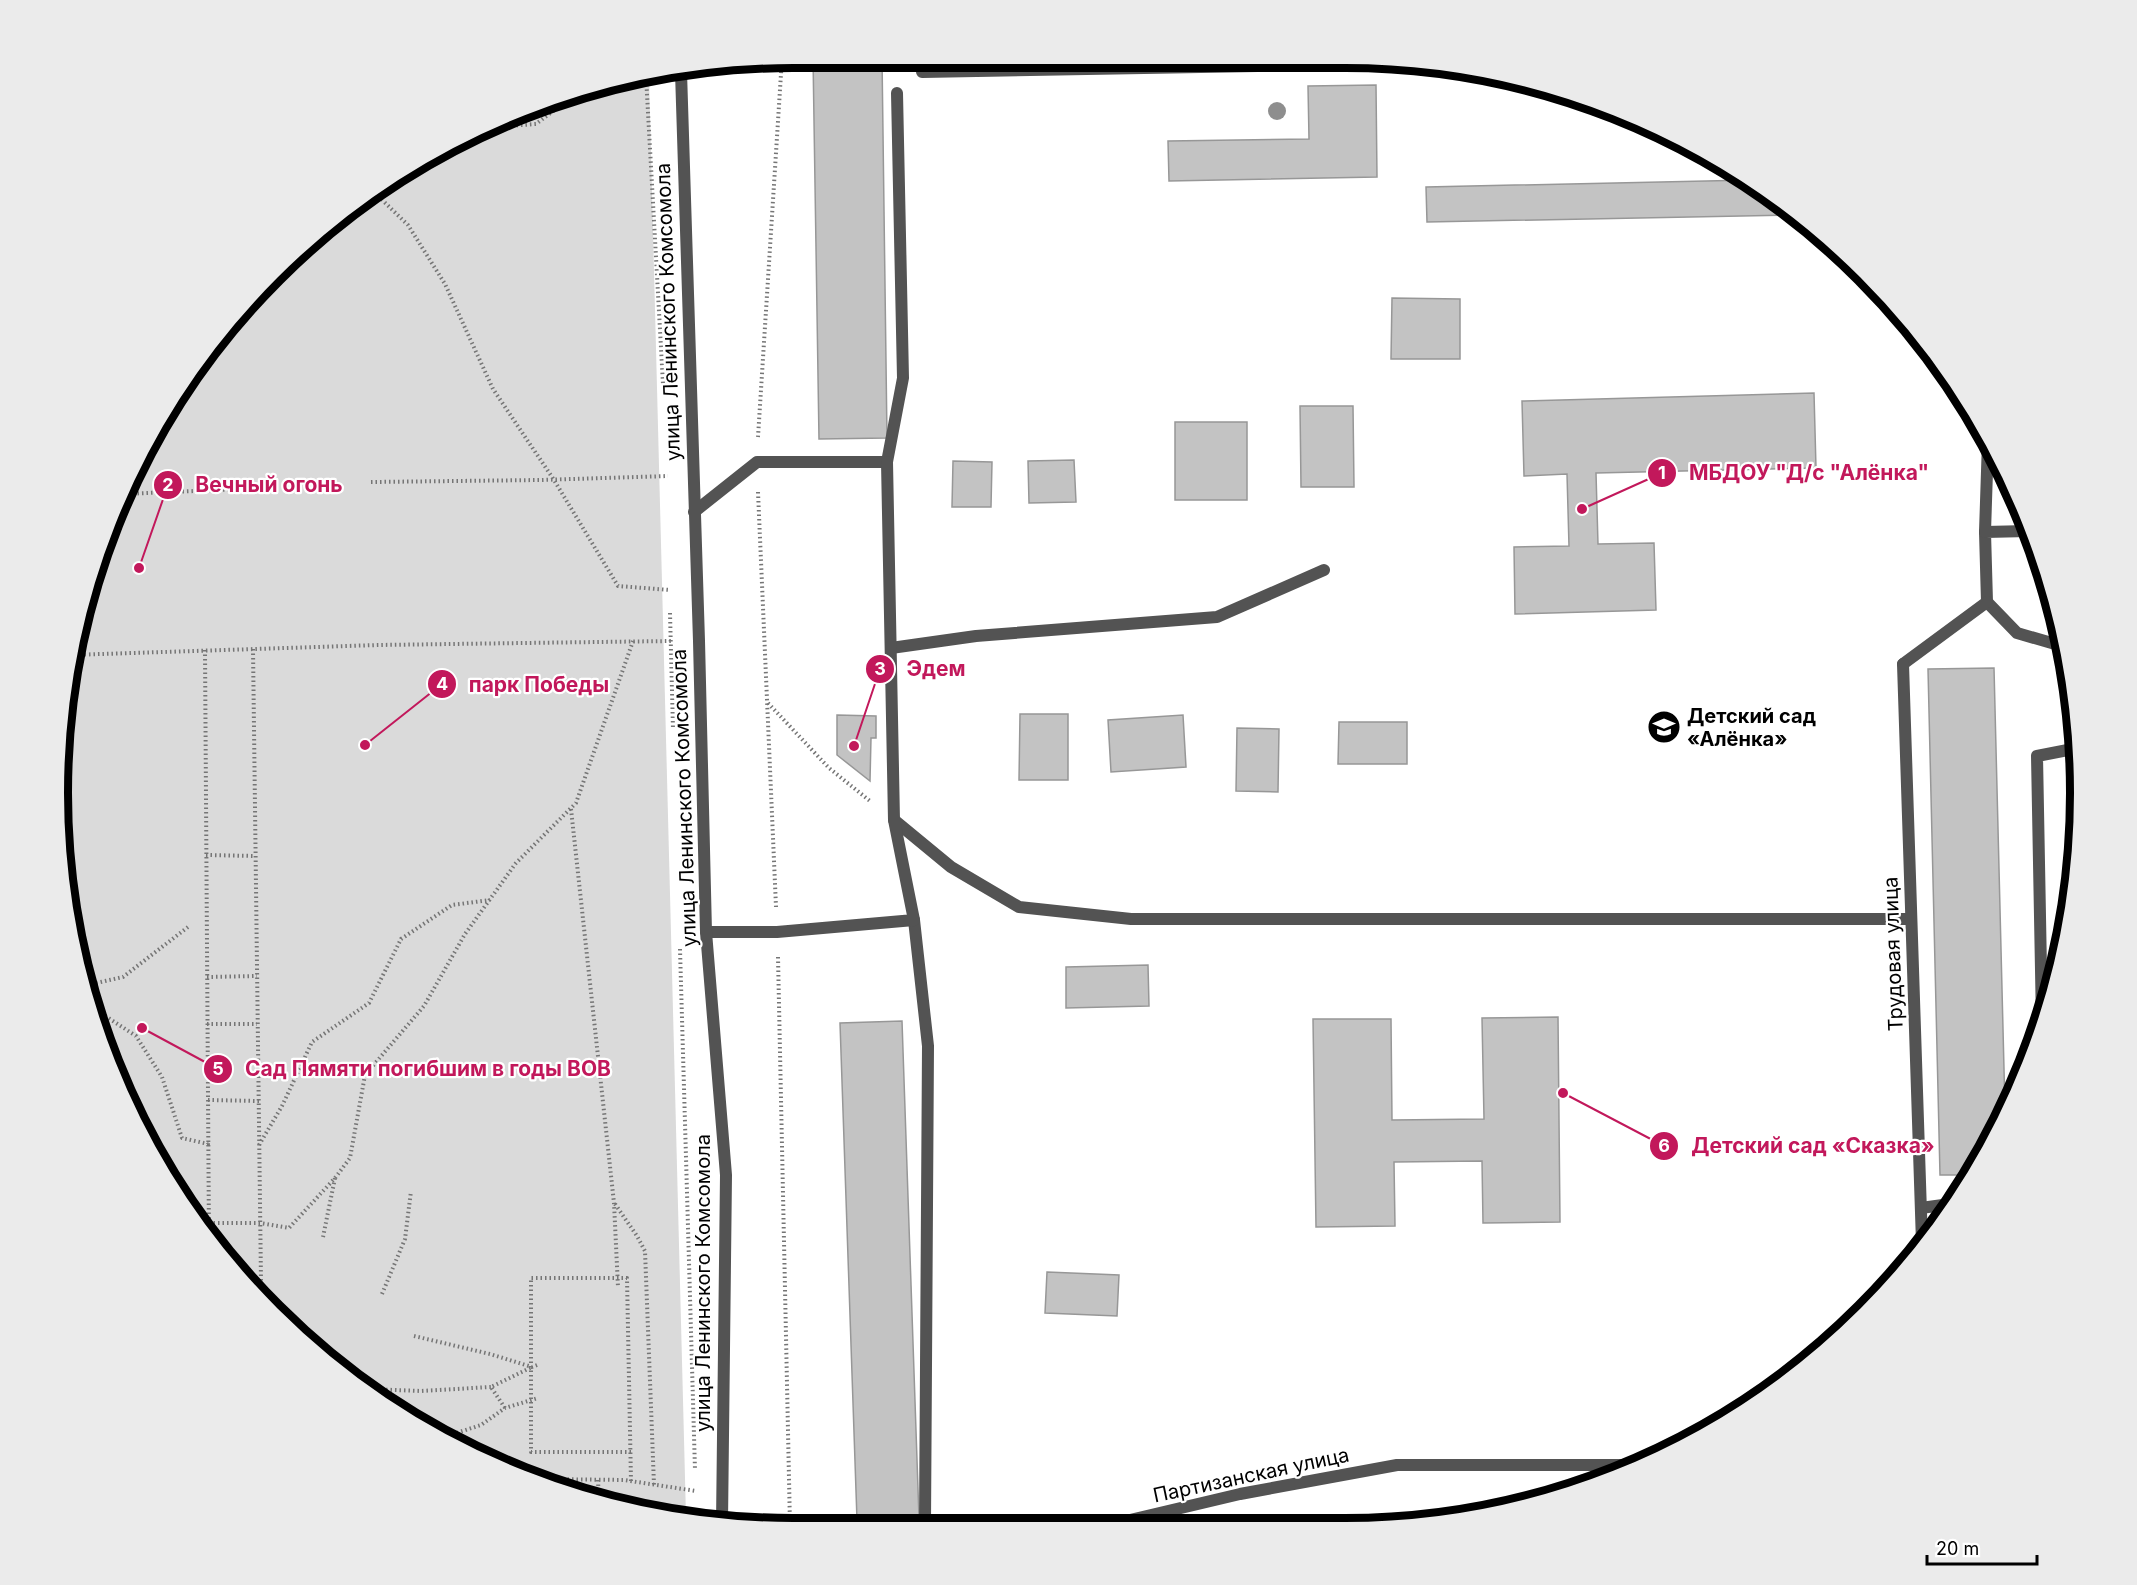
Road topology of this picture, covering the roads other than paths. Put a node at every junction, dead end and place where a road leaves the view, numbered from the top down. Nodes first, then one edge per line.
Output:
1 (1100, 68) edge
2 (922, 72) dead end
3 (681, 77) edge
4 (897, 93) dead end
5 (1987, 458) edge
6 (887, 462) junction
7 (694, 512) junction
8 (2020, 531) edge
9 (1985, 532) junction
10 (1324, 570) dead end
11 (1987, 602) junction
12 (2055, 645) edge
13 (891, 648) junction
14 (2068, 750) edge
15 (894, 820) junction
16 (1911, 919) junction
17 (914, 920) junction
18 (706, 932) junction
19 (2041, 992) edge
20 (1940, 1205) edge
21 (1921, 1208) junction
22 (1922, 1232) edge
23 (1614, 1465) edge
24 (722, 1514) edge
25 (925, 1518) edge
26 (1138, 1518) edge

1 - 2 street
3 - 7 street, улица Ленинского Комсомола
4 - 6 street
5 - 9 street
6 - 7 street
6 - 13 street
7 - 18 street, улица Ленинского Комсомола
8 - 9 street
9 - 11 street
10 - 13 street
11 - 12 street
11 - 16 street, Трудовая улица
13 - 15 street
14 - 19 street
15 - 16 street
15 - 17 street
16 - 21 street, Трудовая улица
17 - 18 street
17 - 25 street
18 - 24 street, улица Ленинского Комсомола
20 - 21 street
21 - 22 street, Трудовая улица
23 - 26 street, Партизанская улица

